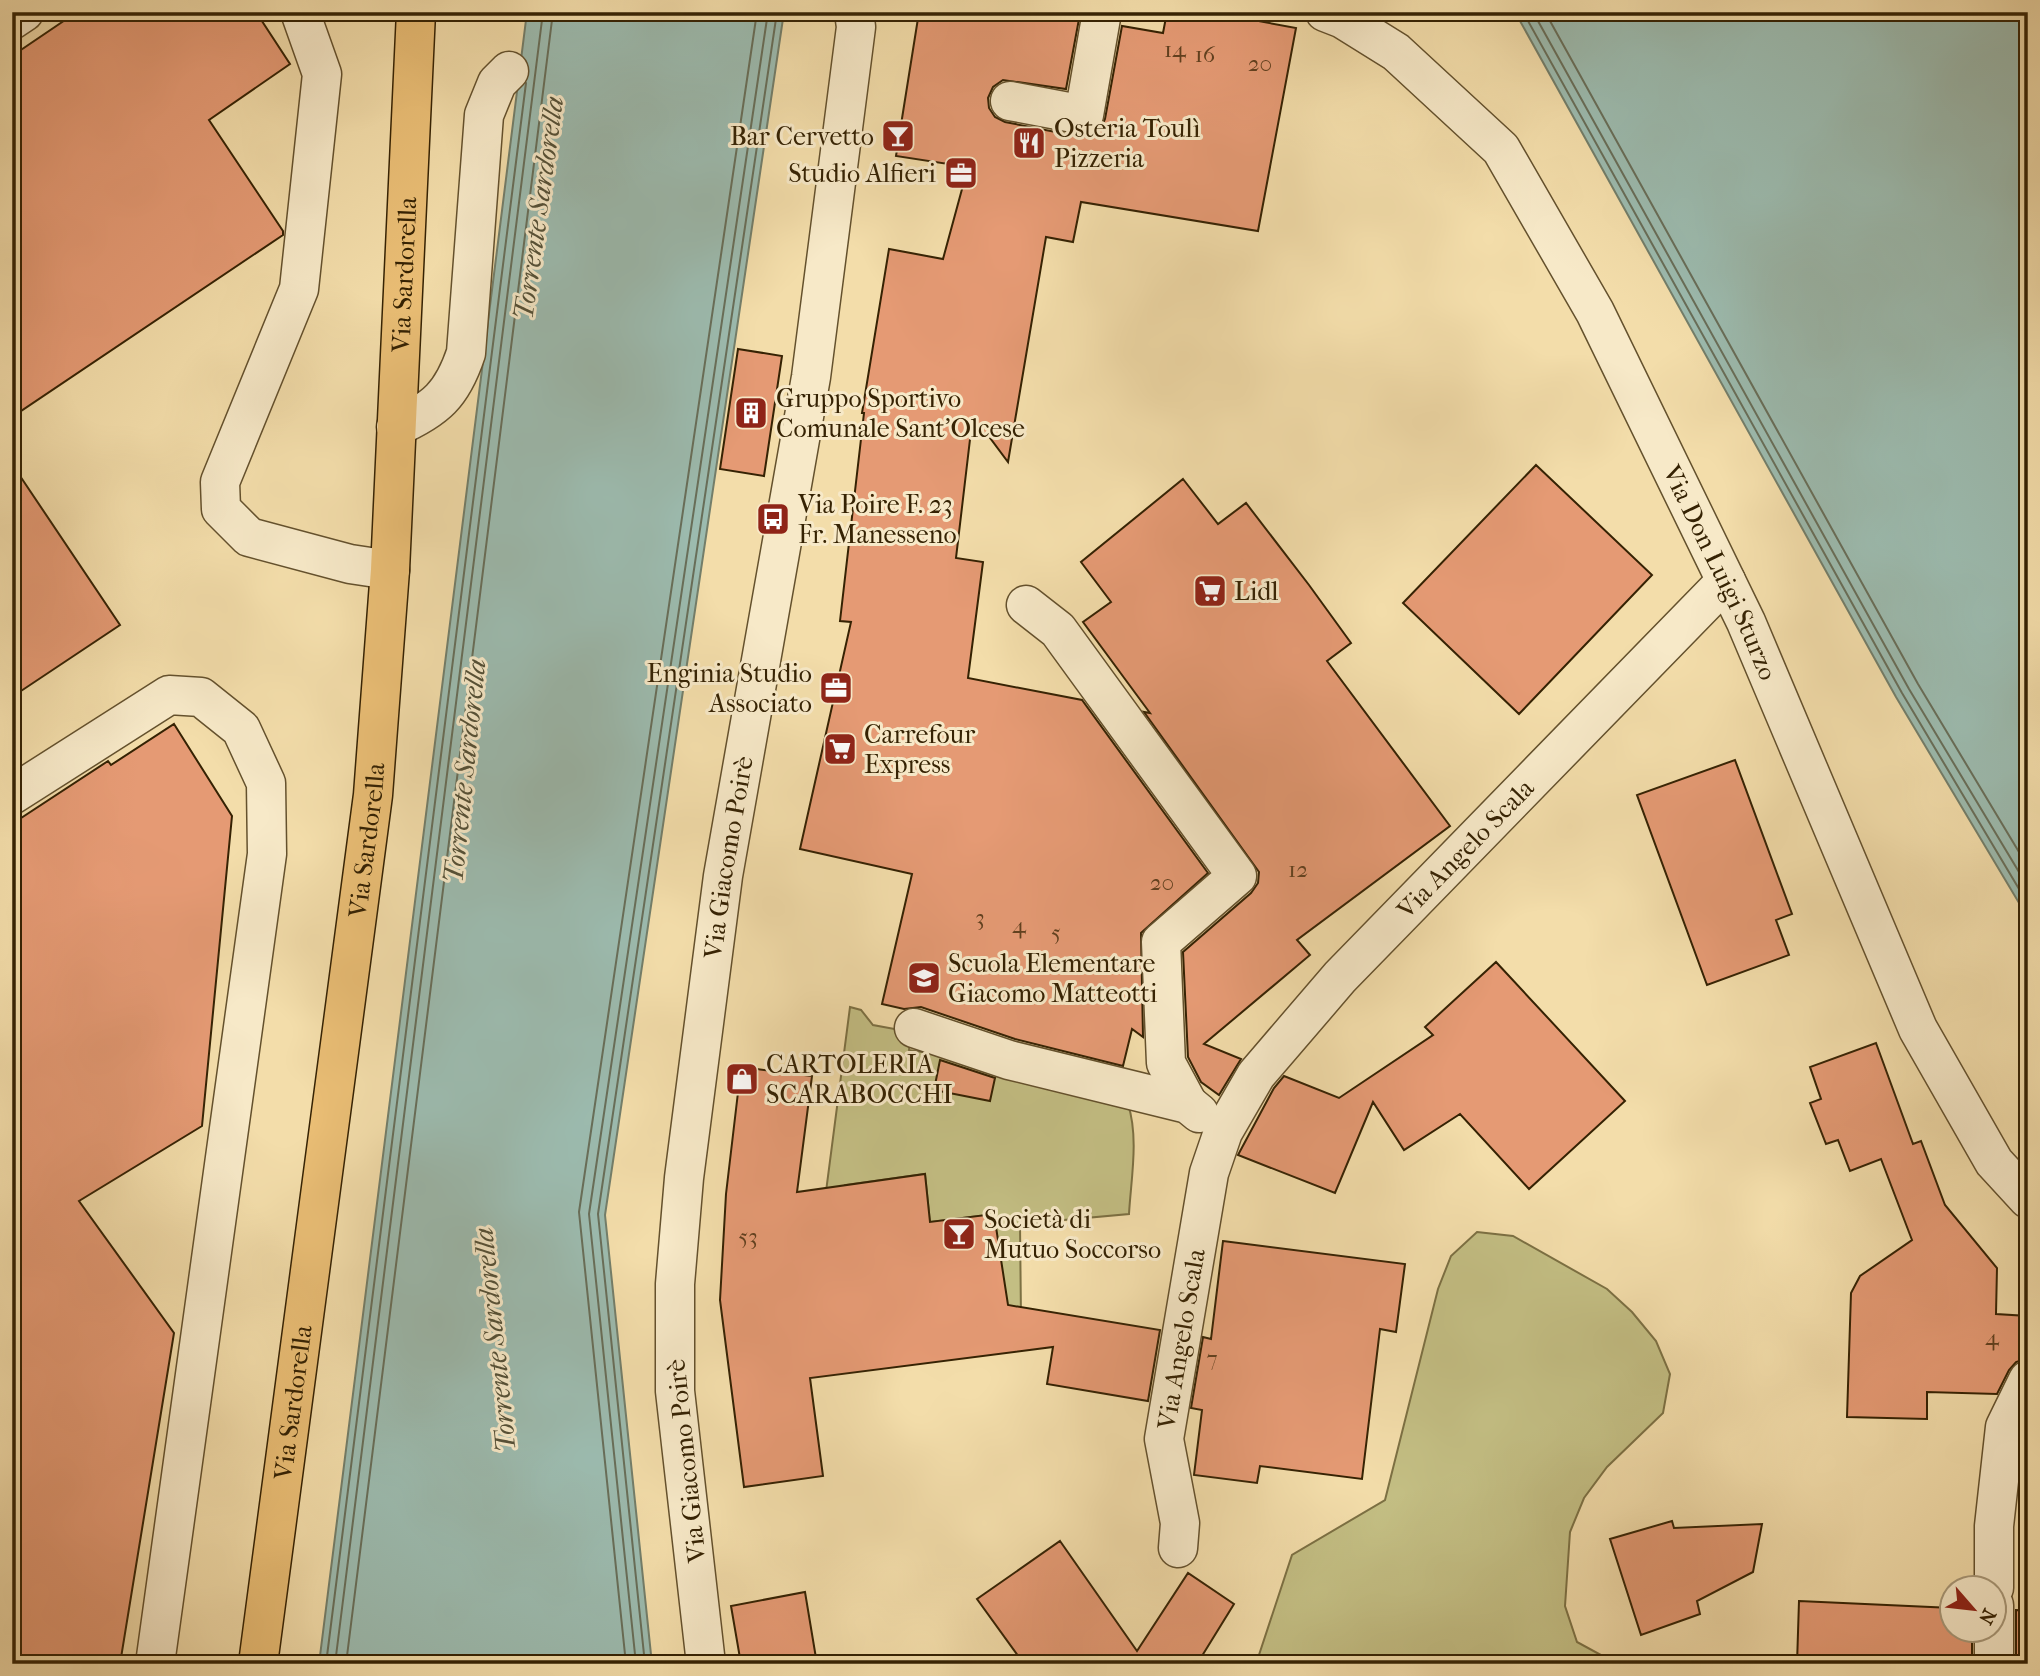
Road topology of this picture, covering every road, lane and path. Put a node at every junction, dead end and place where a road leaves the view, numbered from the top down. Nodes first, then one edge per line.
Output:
1 (24, 12) edge
2 (300, 12) edge
3 (416, 12) edge
4 (854, 12) edge
5 (1102, 12) edge
6 (1325, 12) edge
7 (12, 20) edge
8 (509, 71) dead end
9 (1010, 101) dead end
10 (396, 427) junction
11 (390, 570) junction
12 (1726, 581) junction
13 (1026, 605) dead end
14 (12, 795) edge
15 (914, 1028) dead end
16 (1188, 1104) junction
17 (1223, 1132) junction
18 (2028, 1199) edge
19 (2028, 1380) edge
20 (1178, 1548) dead end
21 (1994, 1574) edge
22 (1994, 1644) edge
23 (155, 1664) edge
24 (258, 1664) edge
25 (706, 1664) edge
26 (1994, 1664) edge

1 - 7 street
2 - 11 street
3 - 10 main road, Via Sardorella
4 - 25 street, Via Giacomo Poirè
5 - 9 street
6 - 12 street, Via Don Luigi Sturzo
8 - 10 street
10 - 11 main road, Via Sardorella
11 - 24 main road, Via Sardorella
12 - 17 street, Via Angelo Scala
12 - 18 street, Via Don Luigi Sturzo
13 - 16 street
14 - 23 street
15 - 16 street
16 - 17 street
17 - 20 street, Via Angelo Scala
19 - 21 street
22 - 26 street

